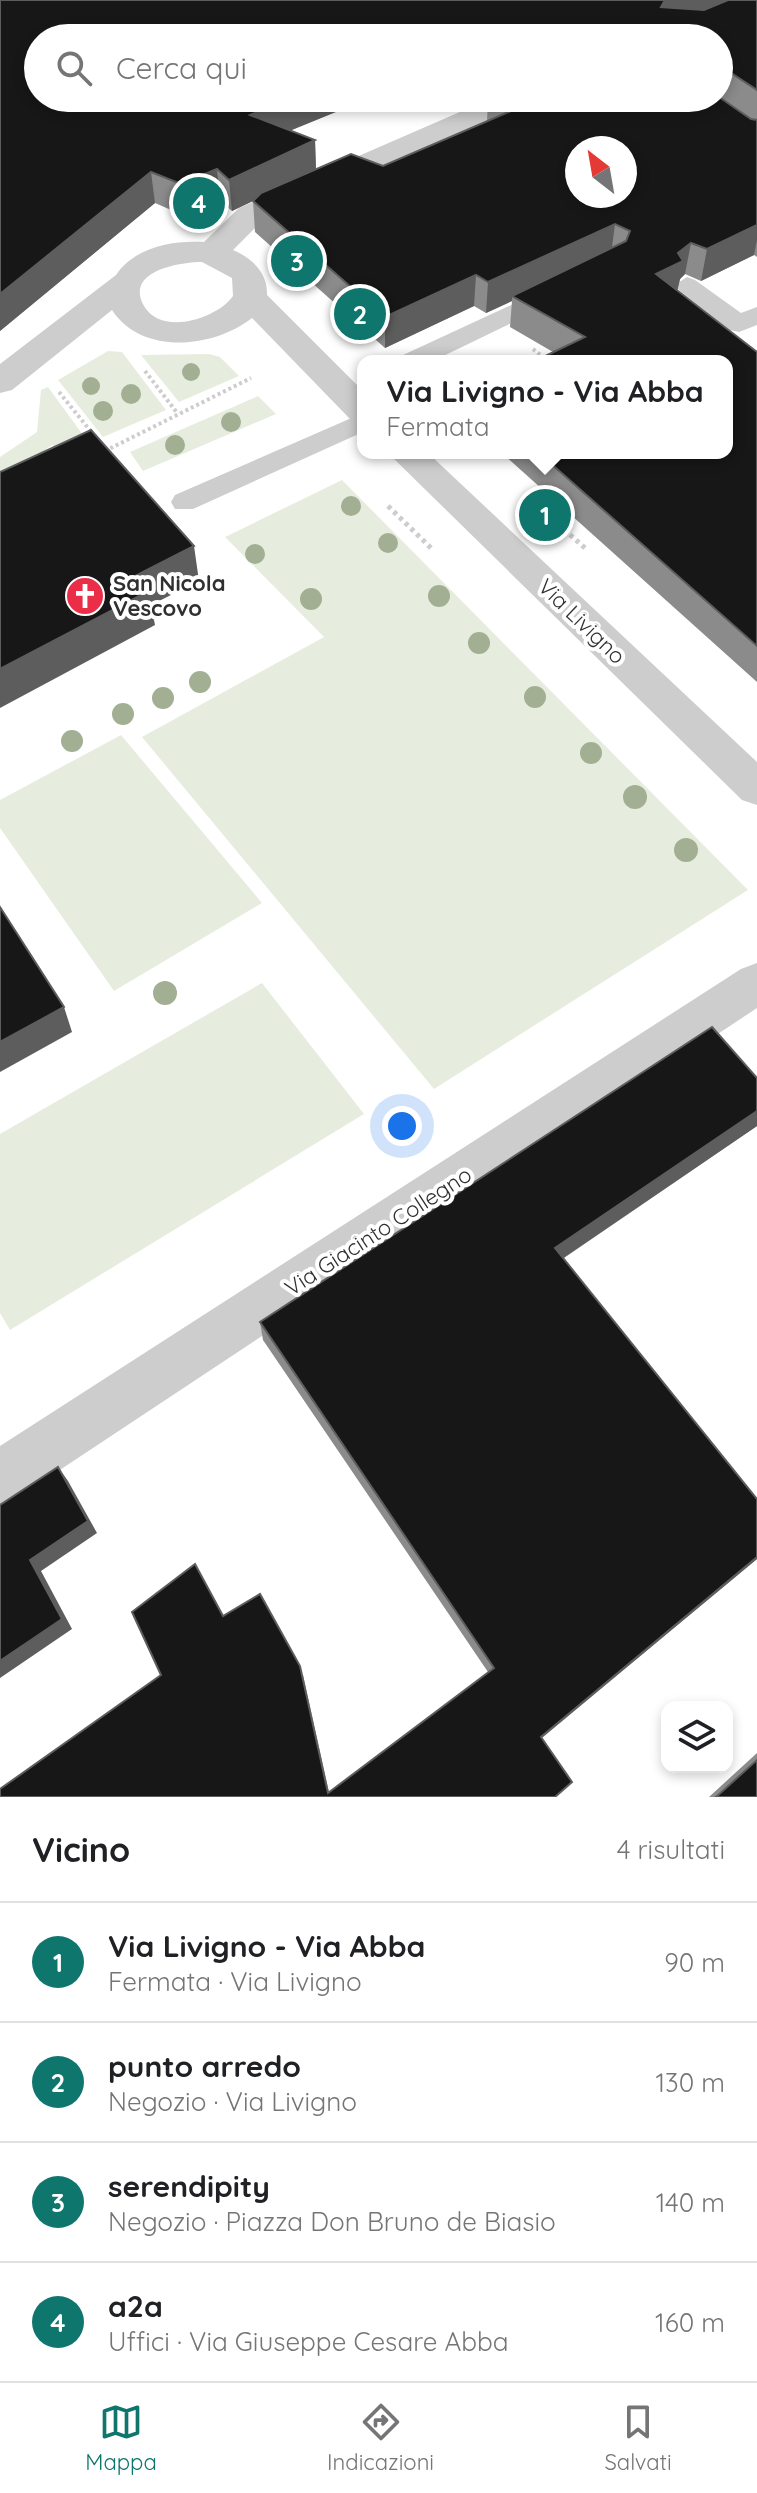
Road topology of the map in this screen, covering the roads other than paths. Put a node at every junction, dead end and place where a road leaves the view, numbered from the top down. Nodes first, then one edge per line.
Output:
1 (485, 112) edge
2 (211, 254) junction
3 (127, 282) junction
4 (687, 285) dead end
5 (570, 286) edge
6 (250, 297) junction
7 (757, 315) edge
8 (137, 319) junction
9 (222, 324) junction
10 (54, 343) junction
11 (302, 354) junction
12 (425, 355) edge
13 (0, 382) edge
14 (357, 397) edge
15 (357, 425) edge
16 (412, 459) edge
17 (184, 502) dead end
18 (757, 788) edge
19 (757, 983) edge
20 (0, 1478) edge

1 - 2 street
2 - 3 street
2 - 6 street
3 - 8 street
3 - 10 street
4 - 7 lane
5 - 12 lane
6 - 9 street
6 - 11 street
8 - 9 street
8 - 10 street
9 - 11 street
10 - 13 street
11 - 14 street
15 - 17 lane
16 - 18 street, Via Livigno
19 - 20 street, Via Giacinto Collegno

